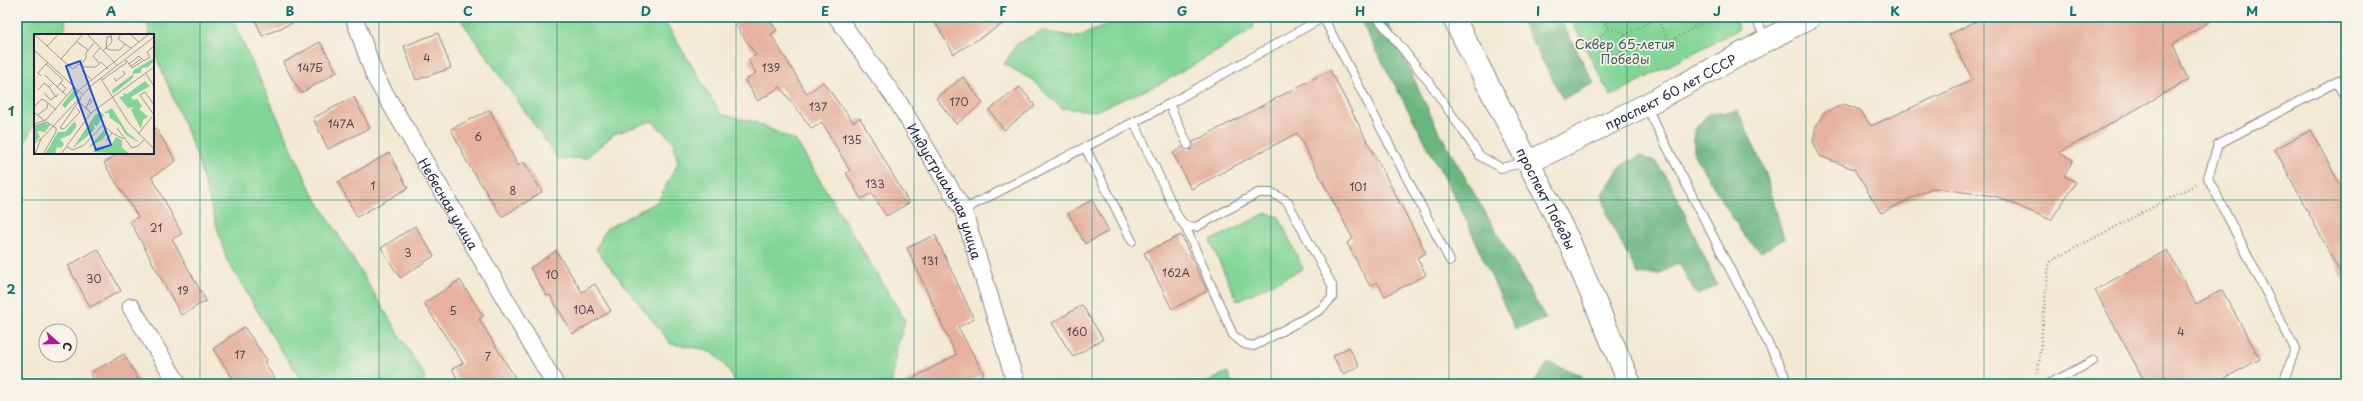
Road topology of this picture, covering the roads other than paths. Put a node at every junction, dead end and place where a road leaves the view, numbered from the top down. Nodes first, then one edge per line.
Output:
1 (354, 17) edge
2 (837, 17) edge
3 (1324, 17) edge
4 (1377, 17) edge
5 (1453, 17) edge
6 (1755, 17) edge
7 (1810, 17) edge
8 (1766, 39) junction
9 (2346, 77) edge
10 (2337, 82) junction
11 (2346, 100) edge
12 (1169, 104) junction
13 (1646, 105) junction
14 (1134, 122) junction
15 (1188, 145) dead end
16 (1085, 147) junction
17 (1529, 162) junction
18 (963, 210) junction
19 (1185, 226) junction
20 (1132, 241) dead end
21 (1450, 262) dead end
22 (132, 308) dead end
23 (2093, 360) dead end
24 (178, 384) edge
25 (556, 384) edge
26 (1016, 384) edge
27 (1630, 384) edge
28 (1787, 384) edge
29 (2049, 384) edge
30 (2283, 384) edge

1 - 25 street, Небесная улица
2 - 18 street, Индустриальная улица
3 - 12 lane
3 - 21 lane
4 - 17 lane
5 - 17 main road, проспект Победы
6 - 8 lane
7 - 8 main road, проспект 60 лет СССР
8 - 13 main road, проспект 60 лет СССР
9 - 10 lane
10 - 11 lane
10 - 30 lane
12 - 14 lane
12 - 15 lane
13 - 17 main road, проспект 60 лет СССР
13 - 28 lane
14 - 16 lane
14 - 19 lane
16 - 18 lane
16 - 20 lane
17 - 27 main road, проспект Победы
18 - 26 street, Индустриальная улица
19 - 19 lane
22 - 24 street
23 - 29 lane

